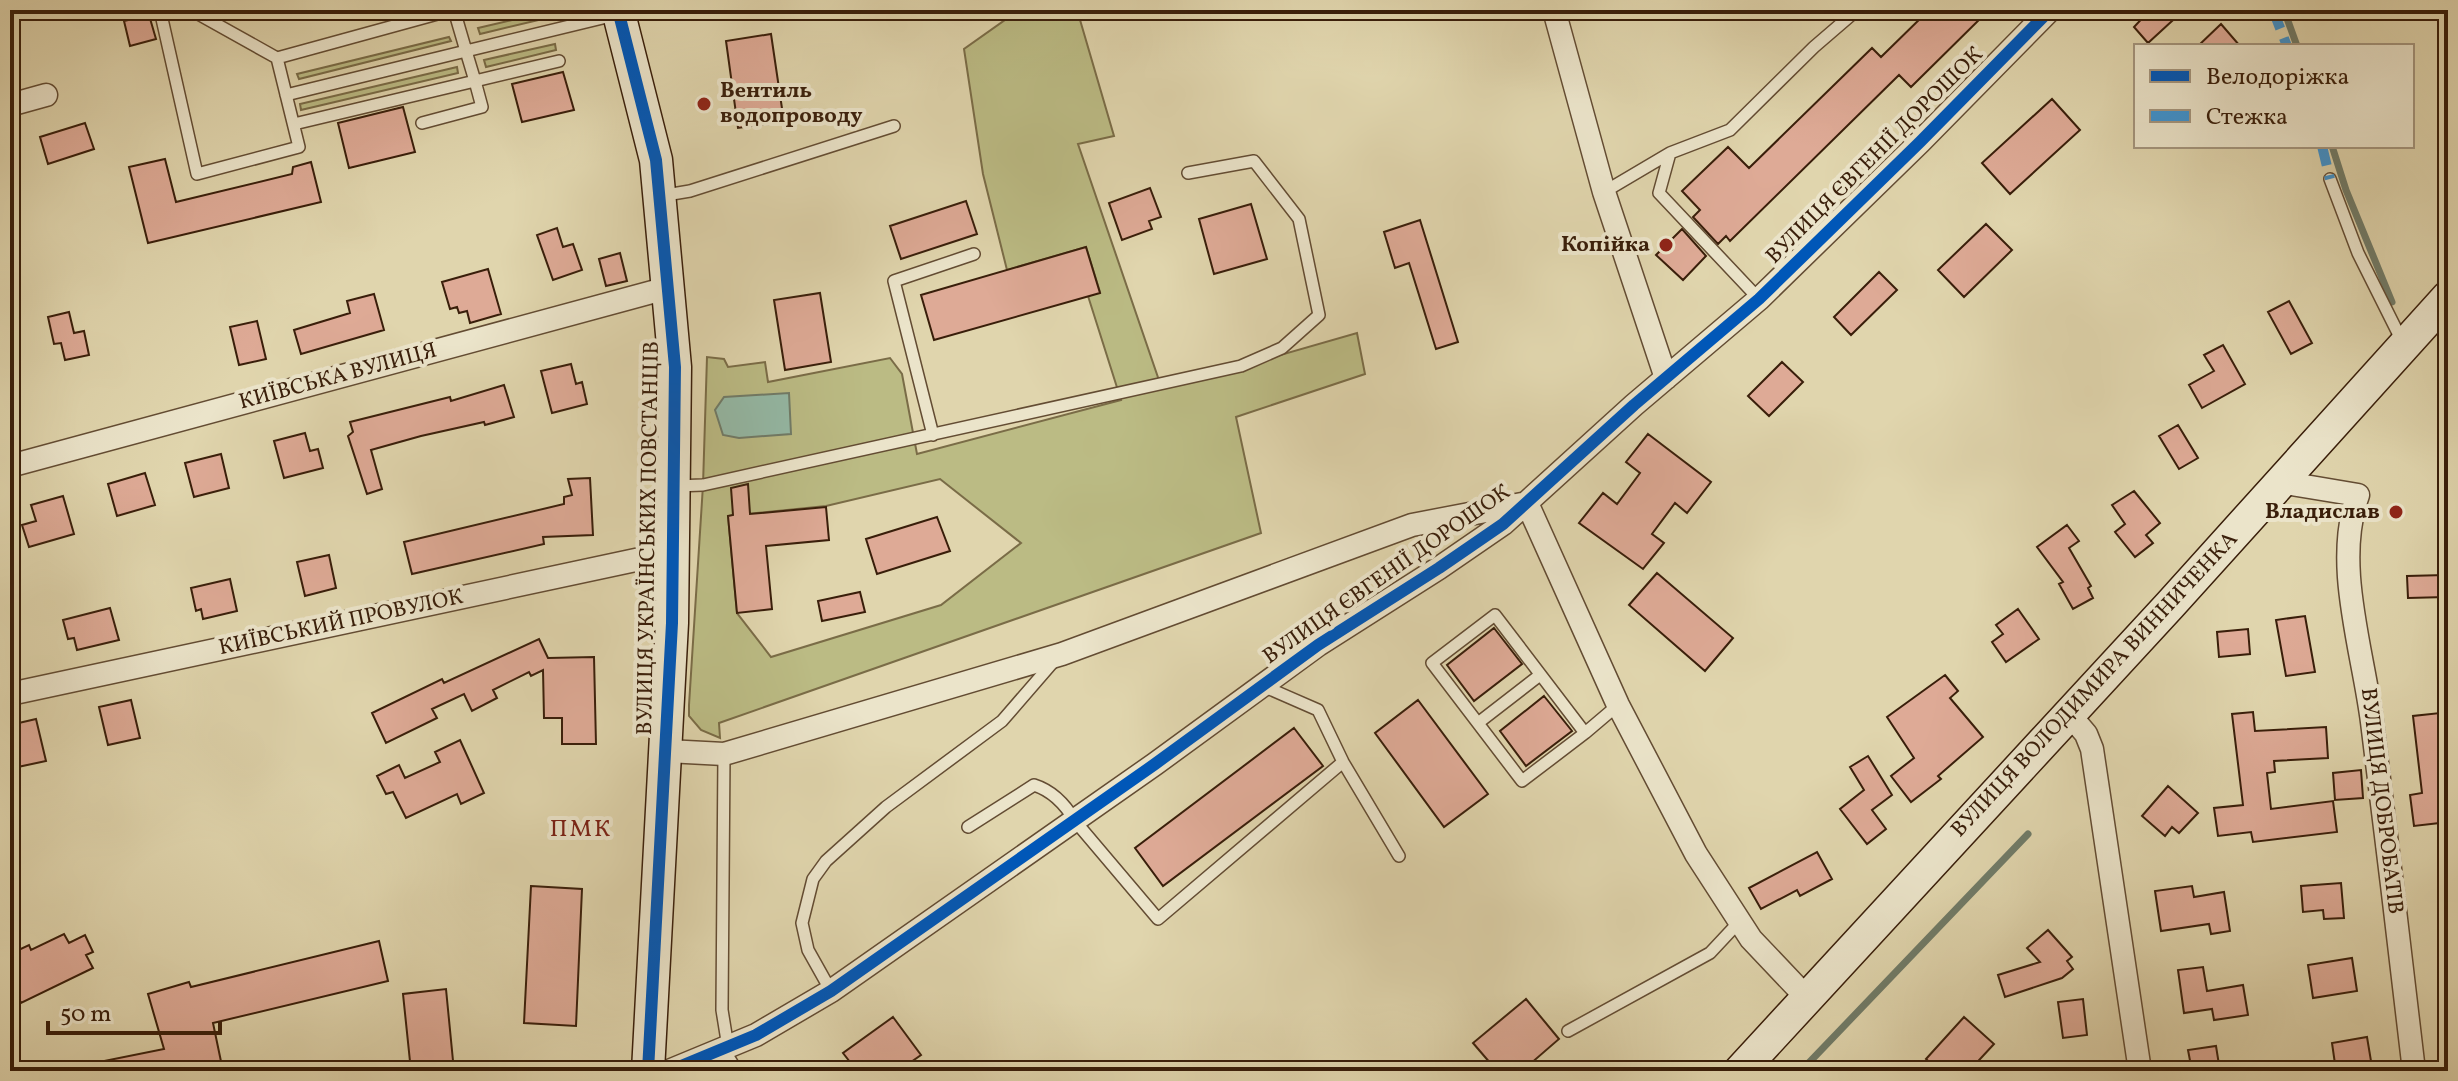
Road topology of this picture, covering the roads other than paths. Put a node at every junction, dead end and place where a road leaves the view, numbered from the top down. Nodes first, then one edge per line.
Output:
1 (160, 10) edge
2 (191, 10) edge
3 (212, 10) edge
4 (453, 10) edge
5 (1554, 10) edge
6 (1857, 10) edge
7 (2050, 10) edge
8 (618, 12) edge
9 (216, 24) junction
10 (466, 51) junction
11 (277, 58) junction
12 (559, 61) dead end
13 (475, 81) junction
14 (46, 95) dead end
15 (286, 95) junction
16 (10, 105) edge
17 (422, 123) dead end
18 (294, 124) junction
19 (894, 126) dead end
20 (1670, 153) junction
21 (1188, 173) dead end
22 (2330, 179) dead end
23 (1604, 192) junction
24 (659, 196) junction
25 (974, 254) dead end
26 (667, 288) junction
27 (2448, 297) edge
28 (1759, 299) junction
29 (2404, 346) junction
30 (1666, 378) junction
31 (933, 435) junction
32 (10, 466) edge
33 (2280, 482) junction
34 (674, 486) junction
35 (1527, 503) junction
36 (673, 552) junction
37 (1062, 654) junction
38 (1540, 675) junction
39 (1262, 685) junction
40 (10, 694) edge
41 (1618, 705) junction
42 (2069, 714) junction
43 (1478, 723) junction
44 (1585, 733) junction
45 (667, 751) junction
46 (724, 754) junction
47 (1343, 762) junction
48 (1075, 821) junction
49 (968, 827) dead end
50 (1399, 856) dead end
51 (1739, 922) junction
52 (831, 991) junction
53 (1807, 998) junction
54 (1568, 1031) dead end
55 (726, 1049) junction
56 (648, 1071) edge
57 (669, 1071) edge
58 (737, 1071) edge
59 (1740, 1071) edge
60 (2140, 1071) edge
61 (2414, 1071) edge

1 - 18 lane
2 - 9 lane
3 - 9 lane
4 - 10 lane
4 - 11 lane
5 - 23 street
6 - 20 lane
7 - 28 street, ВУЛИЦЯ ЄВГЕНІЇ ДОРОШОК
8 - 10 lane
8 - 24 street, ВУЛИЦЯ УКРАЇНСЬКИХ ПОВСТАНЦІВ
9 - 11 lane
10 - 13 lane
10 - 15 lane
11 - 15 lane
12 - 13 lane
13 - 17 lane
13 - 18 lane
14 - 16 street
15 - 18 lane
19 - 24 lane
20 - 23 lane
20 - 28 lane
21 - 31 lane
22 - 29 lane
23 - 30 street
24 - 26 street, ВУЛИЦЯ УКРАЇНСЬКИХ ПОВСТАНЦІВ
25 - 31 lane
26 - 32 street, КИЇВСЬКА ВУЛИЦЯ
26 - 34 street, ВУЛИЦЯ УКРАЇНСЬКИХ ПОВСТАНЦІВ
27 - 29 street, ВУЛИЦЯ ВОЛОДИМИРА ВИННИЧЕНКА
28 - 30 street, ВУЛИЦЯ ЄВГЕНІЇ ДОРОШОК
29 - 33 street, ВУЛИЦЯ ВОЛОДИМИРА ВИННИЧЕНКА
30 - 35 street, ВУЛИЦЯ ЄВГЕНІЇ ДОРОШОК
31 - 34 lane
33 - 42 street, ВУЛИЦЯ ВОЛОДИМИРА ВИННИЧЕНКА
33 - 61 street, ВУЛИЦЯ ДОБРОБАТІВ
34 - 36 street, ВУЛИЦЯ УКРАЇНСЬКИХ ПОВСТАНЦІВ
35 - 37 street
35 - 39 street, ВУЛИЦЯ ЄВГЕНІЇ ДОРОШОК
35 - 41 street
36 - 40 street, КИЇВСЬКИЙ ПРОВУЛОК
36 - 45 street, ВУЛИЦЯ УКРАЇНСЬКИХ ПОВСТАНЦІВ
37 - 46 street
37 - 52 lane
38 - 43 lane
38 - 43 lane
38 - 44 lane
39 - 47 lane
39 - 48 street, ВУЛИЦЯ ЄВГЕНІЇ ДОРОШОК
41 - 44 lane
41 - 51 street
42 - 53 street, ВУЛИЦЯ ВОЛОДИМИРА ВИННИЧЕНКА
42 - 60 street
43 - 44 lane
45 - 46 street
45 - 56 street, ВУЛИЦЯ УКРАЇНСЬКИХ ПОВСТАНЦІВ
46 - 55 lane
47 - 48 lane
47 - 50 lane
48 - 49 lane
48 - 52 street, ВУЛИЦЯ ЄВГЕНІЇ ДОРОШОК
51 - 53 street
51 - 54 lane
52 - 55 street, ВУЛИЦЯ ЄВГЕНІЇ ДОРОШОК
53 - 59 street, ВУЛИЦЯ ВОЛОДИМИРА ВИННИЧЕНКА
55 - 57 street, ВУЛИЦЯ ЄВГЕНІЇ ДОРОШОК
55 - 58 lane

